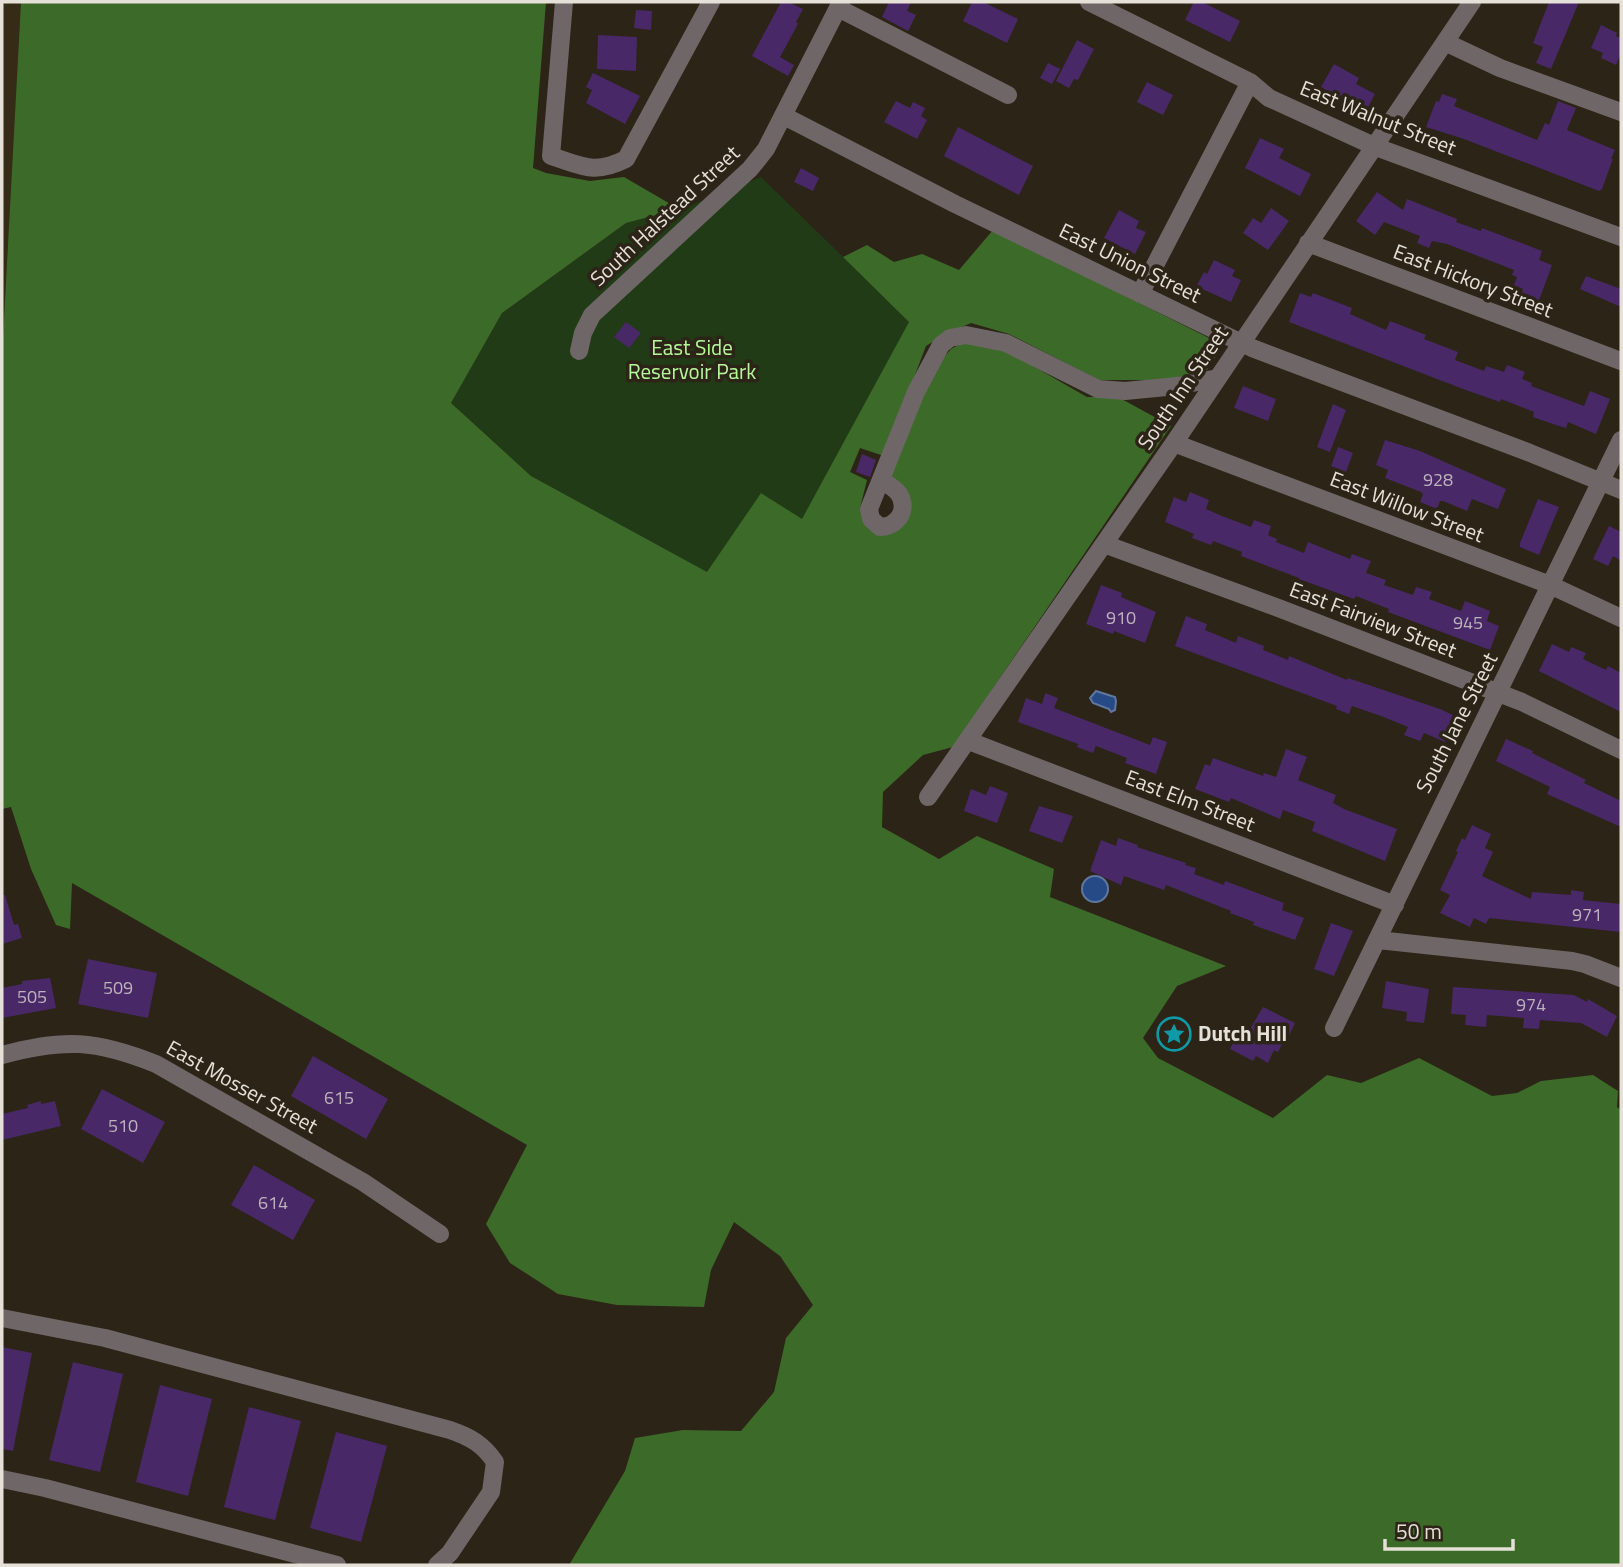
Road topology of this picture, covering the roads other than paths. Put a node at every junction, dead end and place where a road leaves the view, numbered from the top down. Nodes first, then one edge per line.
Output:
1 (564, 2) edge
2 (711, 2) edge
3 (1089, 2) edge
4 (1472, 2) edge
5 (839, 5) edge
6 (1444, 42) junction
7 (1250, 82) junction
8 (1008, 95) dead end
9 (1621, 112) edge
10 (784, 116) junction
11 (1376, 146) junction
12 (1621, 237) edge
13 (1308, 243) junction
14 (1140, 294) junction
15 (1241, 343) junction
16 (579, 351) dead end
17 (1621, 361) edge
18 (1217, 378) junction
19 (1621, 440) edge
20 (1174, 443) junction
21 (881, 480) dead end
22 (1601, 481) junction
23 (1621, 490) edge
24 (1104, 544) junction
25 (1550, 585) junction
26 (1621, 618) edge
27 (1499, 693) junction
28 (969, 741) junction
29 (1621, 750) edge
30 (928, 797) dead end
31 (1395, 905) junction
32 (1378, 940) junction
33 (1621, 978) edge
34 (1334, 1028) dead end
35 (2, 1055) edge
36 (440, 1234) dead end
37 (2, 1318) edge
38 (2, 1479) edge
39 (337, 1565) edge
40 (437, 1565) edge

1 - 2 street
3 - 7 street, East Walnut Street
4 - 6 street, South Inn Street
5 - 8 street
5 - 10 street, South Halstead Street
6 - 9 street
6 - 11 street, South Inn Street
7 - 11 street, East Walnut Street
7 - 14 street
10 - 14 street, East Union Street
10 - 16 street, South Halstead Street
11 - 12 street, East Walnut Street
11 - 13 street, South Inn Street
13 - 15 street, South Inn Street
13 - 17 street, East Hickory Street
14 - 15 street, East Union Street
15 - 18 street, South Inn Street
15 - 22 street, East Union Street
18 - 20 street, South Inn Street
18 - 21 street
19 - 22 street, South Jane Street
20 - 24 street, South Inn Street
20 - 25 street, East Willow Street
22 - 23 street, East Union Street
22 - 25 street, South Jane Street
24 - 27 street, East Fairview Street
24 - 28 street, South Inn Street
25 - 26 street, East Willow Street
25 - 27 street, South Jane Street
27 - 29 street, East Fairview Street
27 - 31 street, South Jane Street
28 - 30 street, South Inn Street
28 - 31 street, East Elm Street
31 - 32 street, South Jane Street
32 - 33 street
32 - 34 street, South Jane Street
35 - 36 street, East Mosser Street
37 - 40 street
38 - 39 street

